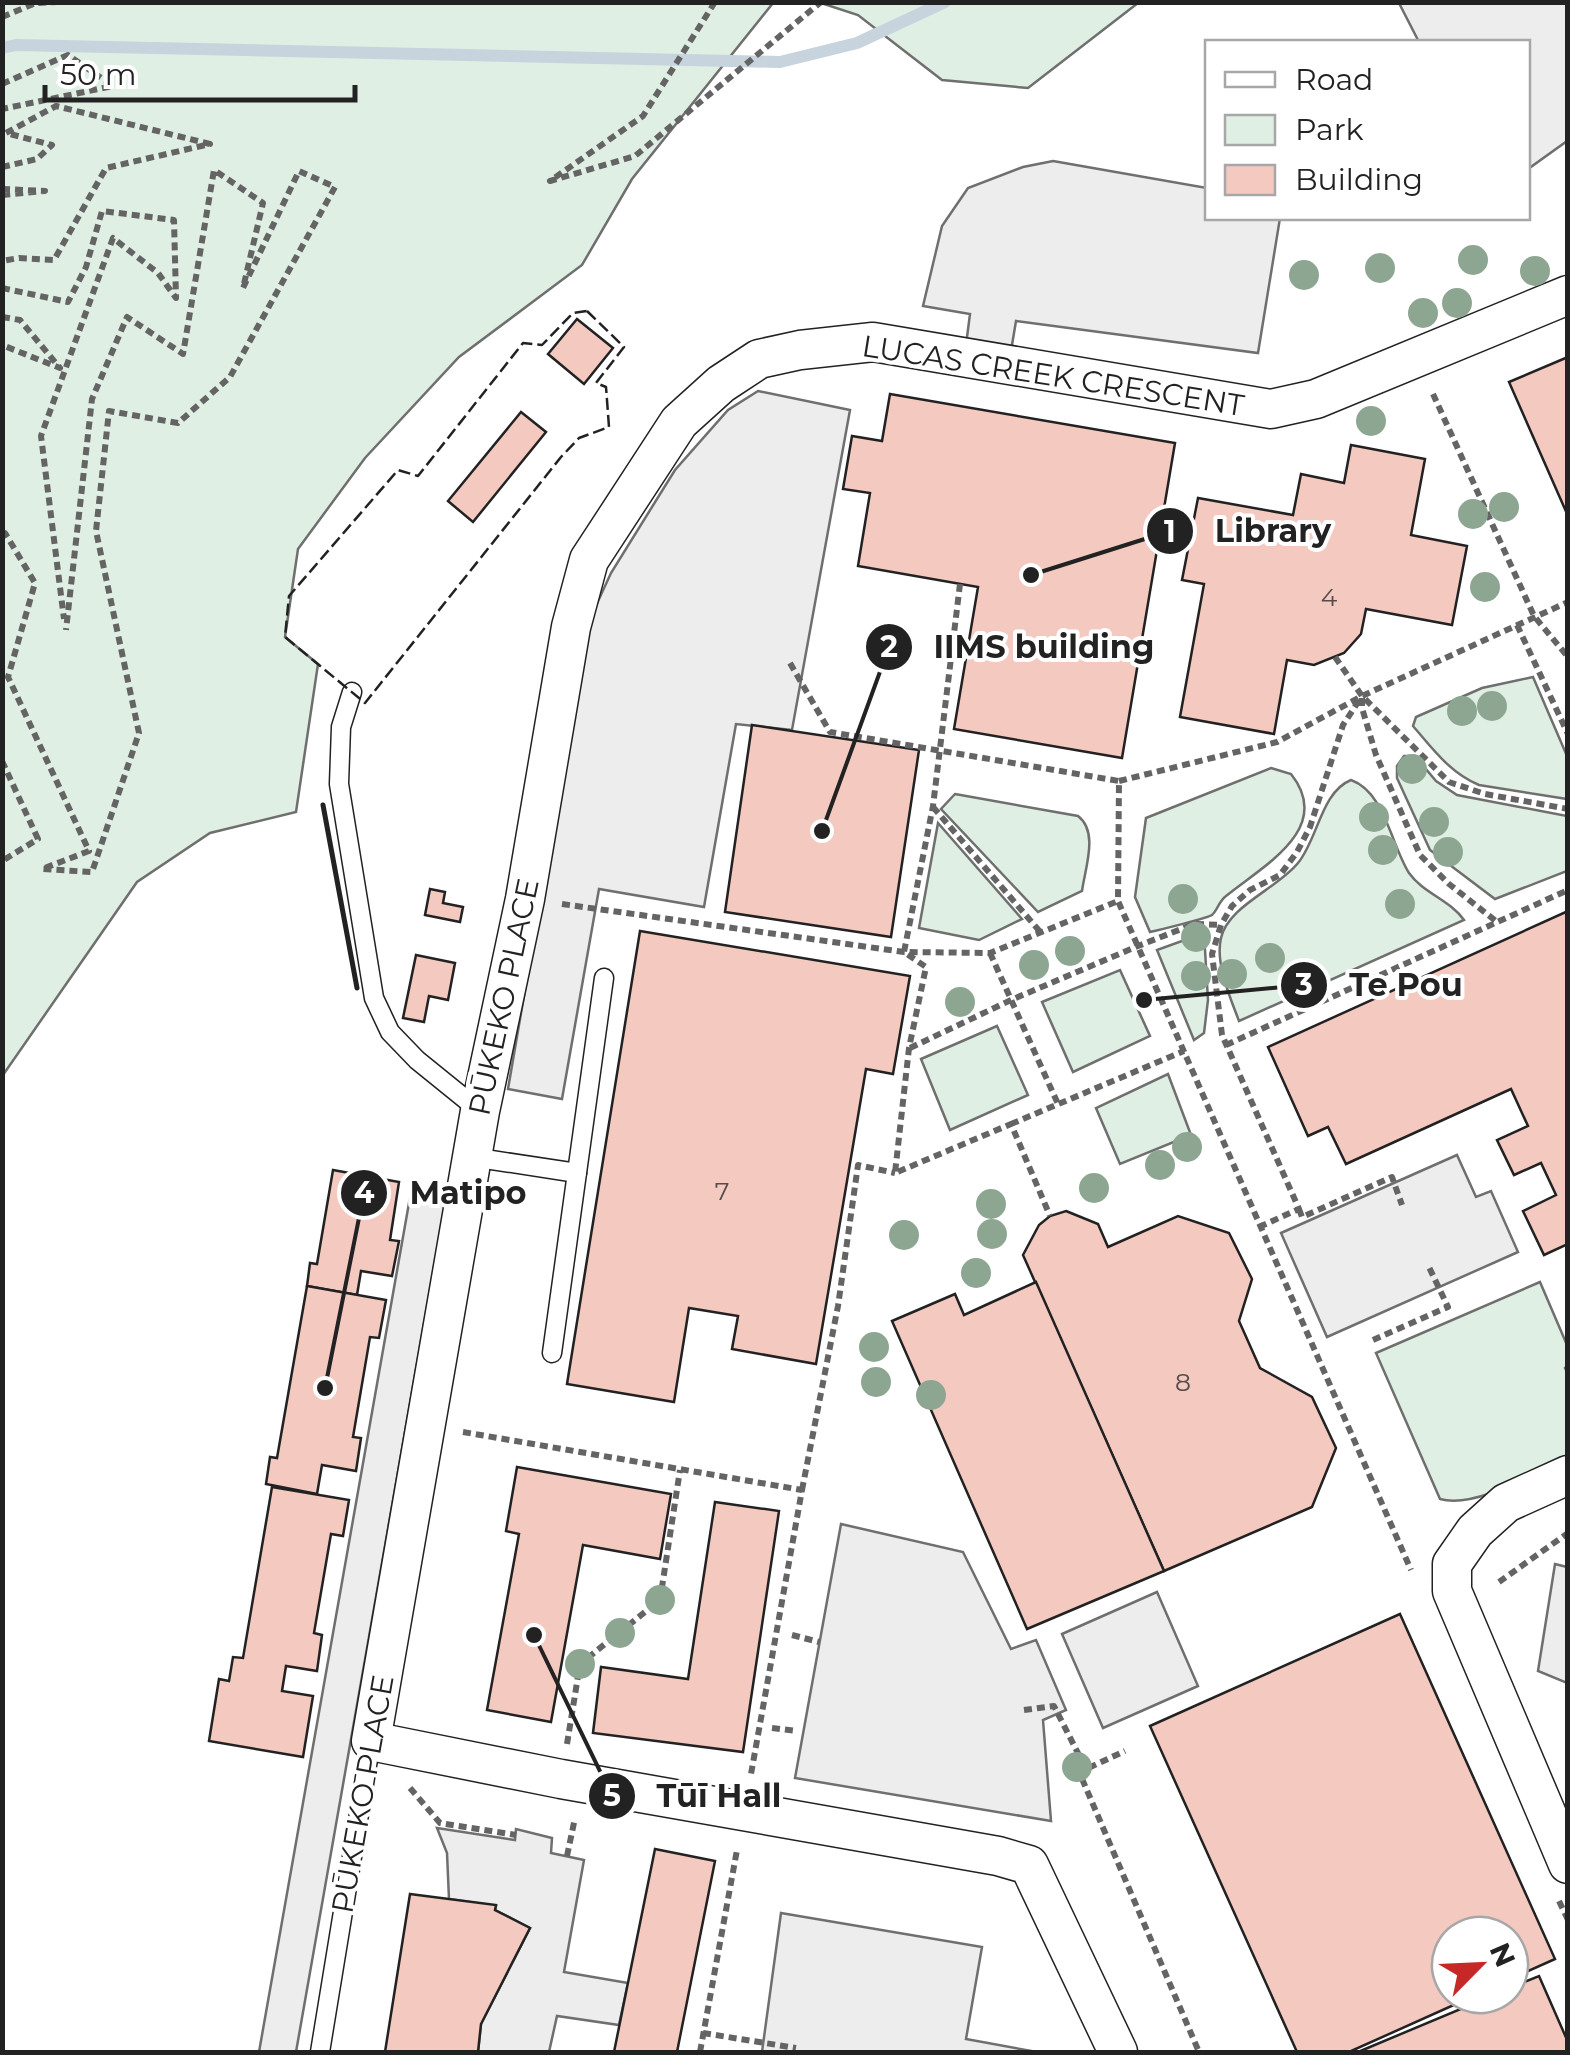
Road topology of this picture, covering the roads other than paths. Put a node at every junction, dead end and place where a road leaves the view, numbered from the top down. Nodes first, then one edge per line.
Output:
1 (1568, 295) edge
2 (759, 360) joint
3 (352, 692) dead end
4 (604, 978) dead end
5 (480, 1111) junction
6 (472, 1157) junction
7 (576, 1173) junction
8 (552, 1353) dead end
9 (1568, 1475) edge
10 (371, 1742) junction
11 (1559, 1874) edge
12 (320, 2052) edge
13 (1118, 2052) edge

1 - 2 street, LUCAS CREEK CRESCENT
2 - 5 street, PŪKEKO PLACE
3 - 5 lane
4 - 7 lane
5 - 6 street, PŪKEKO PLACE
6 - 7 lane
6 - 10 street, PŪKEKO PLACE
7 - 8 lane
9 - 11 street
10 - 12 lane, PŪKEKO PLACE
10 - 13 street

